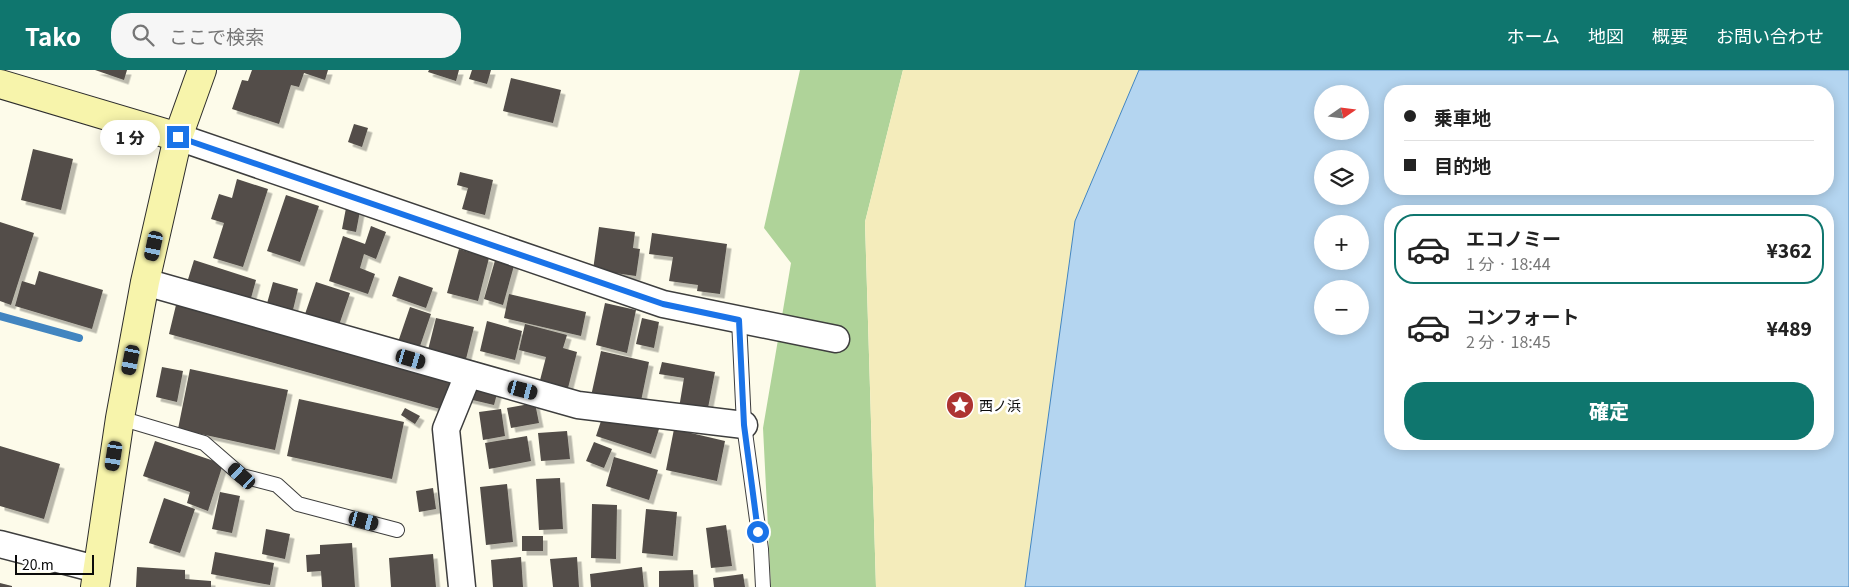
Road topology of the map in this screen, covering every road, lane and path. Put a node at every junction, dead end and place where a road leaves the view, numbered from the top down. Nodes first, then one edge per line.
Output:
1 (202, 70) edge
2 (0, 84) edge
3 (178, 137) junction
4 (145, 282) junction
5 (739, 320) junction
6 (836, 339) dead end
7 (468, 375) junction
8 (120, 418) junction
9 (744, 425) junction
10 (397, 530) dead end
11 (0, 544) edge
12 (95, 578) edge
13 (462, 587) edge
14 (763, 587) edge

1 - 3 street
2 - 3 street
3 - 4 street
3 - 5 street
4 - 7 street
4 - 8 street
5 - 6 street
5 - 9 lane
7 - 9 street
7 - 13 street
8 - 10 lane
8 - 12 street
9 - 14 lane
11 - 12 street

